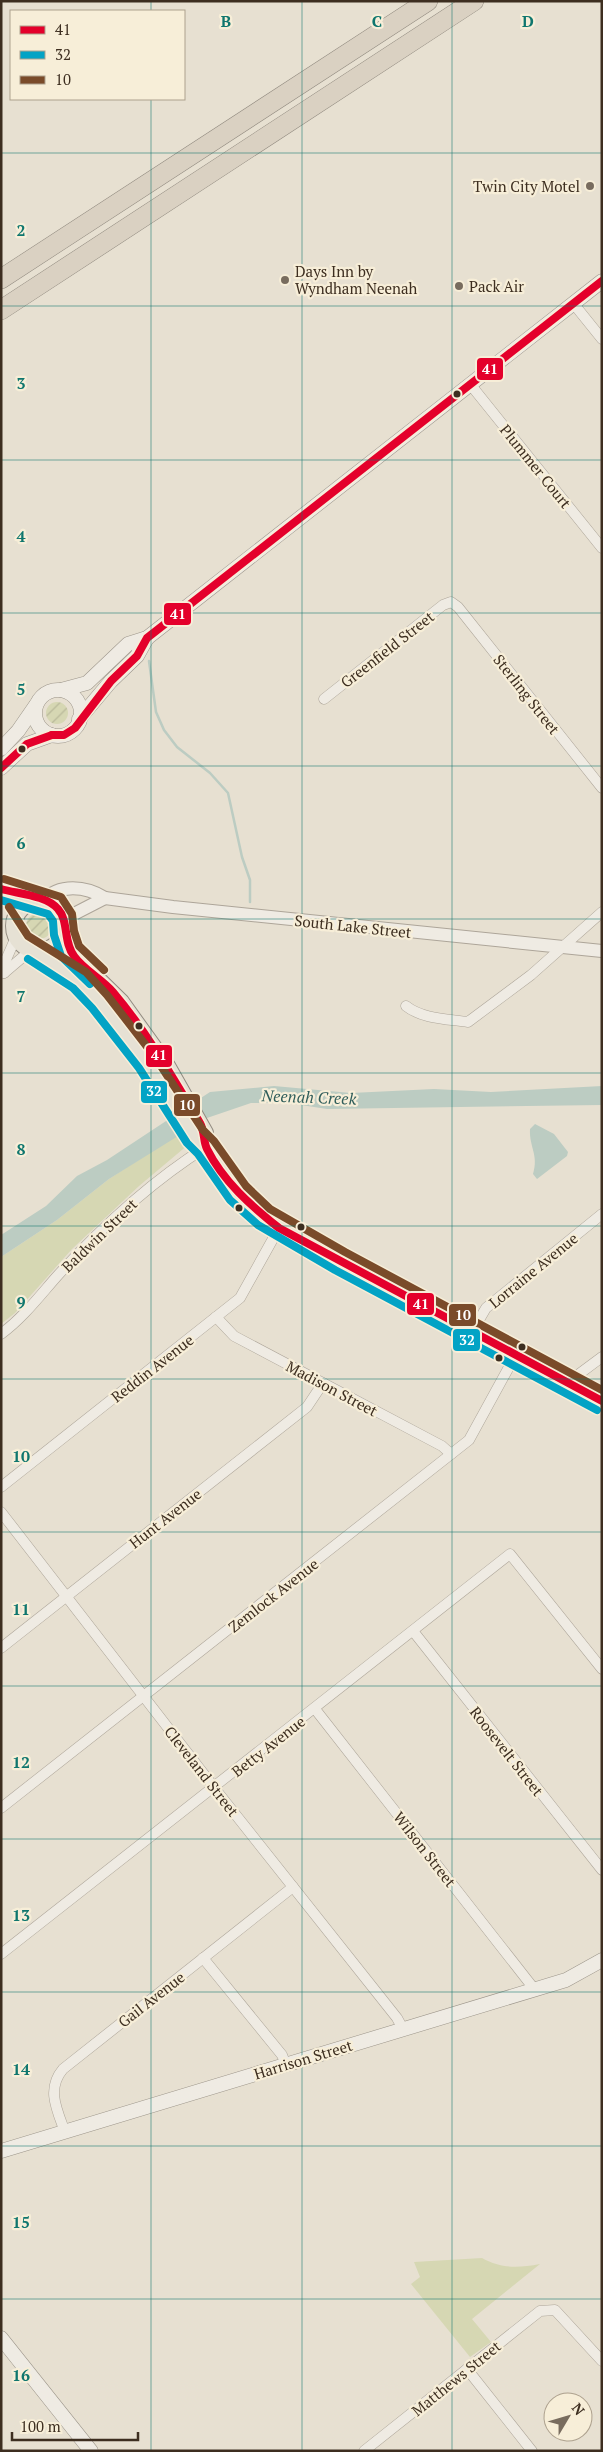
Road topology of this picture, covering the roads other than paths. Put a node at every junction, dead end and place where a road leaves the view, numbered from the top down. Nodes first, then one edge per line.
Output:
1 (428, 1) edge
2 (474, 1) edge
3 (1, 279) edge
4 (602, 281) edge
5 (573, 303) junction
6 (1, 310) edge
7 (602, 339) edge
8 (470, 384) junction
9 (602, 548) edge
10 (451, 602) joint
11 (147, 638) junction
12 (61, 690) junction
13 (324, 699) dead end
14 (36, 705) junction
15 (80, 720) junction
16 (52, 735) junction
17 (1, 749) edge
18 (1, 768) edge
19 (602, 788) edge
20 (1, 889) edge
21 (88, 890) junction
22 (105, 898) junction
23 (41, 901) junction
24 (602, 912) edge
25 (1, 913) edge
26 (67, 924) junction
27 (15, 934) junction
28 (561, 947) junction
29 (34, 951) junction
30 (602, 951) edge
31 (406, 1006) dead end
32 (184, 1109) junction
33 (206, 1147) junction
34 (602, 1214) edge
35 (279, 1228) junction
36 (216, 1317) junction
37 (472, 1332) junction
38 (1, 1334) edge
39 (515, 1356) junction
40 (602, 1357) edge
41 (323, 1383) junction
42 (567, 1383) junction
43 (602, 1401) edge
44 (452, 1454) junction
45 (1, 1487) edge
46 (1, 1512) edge
47 (66, 1597) junction
48 (413, 1631) junction
49 (1, 1648) edge
50 (602, 1669) edge
51 (144, 1696) junction
52 (315, 1709) junction
53 (215, 1788) junction
54 (1, 1808) edge
55 (602, 1870) edge
56 (293, 1887) junction
57 (1, 1954) edge
58 (203, 1958) junction
59 (602, 1960) edge
60 (534, 1990) junction
61 (403, 2029) junction
62 (286, 2065) junction
63 (64, 2132) junction
64 (1, 2151) edge
65 (1, 2338) edge
66 (602, 2361) edge
67 (467, 2369) junction
68 (374, 2442) junction
69 (91, 2451) edge
70 (364, 2451) edge
71 (383, 2451) edge
72 (532, 2451) edge

1 - 3 highway
2 - 6 highway
4 - 5 main road
5 - 7 street
5 - 8 main road
8 - 9 street, Plummer Court
8 - 11 main road
10 - 13 street, Greenfield Street
10 - 19 street, Sterling Street
11 - 12 main road
11 - 15 main road
12 - 14 main road
12 - 15 main road
14 - 16 main road
14 - 17 main road
15 - 16 main road
16 - 18 main road
20 - 23 main road
21 - 22 street, South Lake Street
21 - 23 street, South Lake Street
21 - 26 street
22 - 26 street
22 - 28 street, South Lake Street
23 - 26 main road
23 - 27 main road
24 - 28 street
25 - 27 main road
26 - 29 main road
26 - 32 main road
27 - 29 main road
27 - 29 street
28 - 30 street, South Lake Street
28 - 31 street
29 - 32 main road
32 - 33 main road
33 - 35 main road
33 - 38 street, Baldwin Street
34 - 37 street, Lorraine Avenue
35 - 36 street, Reddin Avenue
35 - 37 main road
36 - 41 street, Madison Street
36 - 45 street, Reddin Avenue
37 - 39 main road
39 - 42 main road
39 - 44 street, Zemlock Avenue
40 - 42 street
41 - 44 street, Madison Street
41 - 47 street, Hunt Avenue
42 - 43 main road
44 - 51 street, Zemlock Avenue
46 - 47 street, Cleveland Street
47 - 49 street, Hunt Avenue
47 - 51 street, Cleveland Street
48 - 50 street, Betty Avenue
48 - 52 street, Betty Avenue
48 - 55 street, Roosevelt Street
51 - 53 street, Cleveland Street
51 - 54 street, Zemlock Avenue
52 - 53 street, Betty Avenue
52 - 60 street, Wilson Street
53 - 56 street, Cleveland Street
53 - 57 street, Betty Avenue
56 - 58 street, Gail Avenue
56 - 61 street, Cleveland Street
58 - 62 street
58 - 63 street, Gail Avenue
59 - 60 main road, Harrison Street
60 - 61 main road, Harrison Street
61 - 62 main road, Harrison Street
62 - 63 main road, Harrison Street
63 - 64 main road, Harrison Street
65 - 69 main road
66 - 67 street, Matthews Street
67 - 68 street, Matthews Street
67 - 72 street
68 - 70 street, Matthews Street
68 - 71 street

